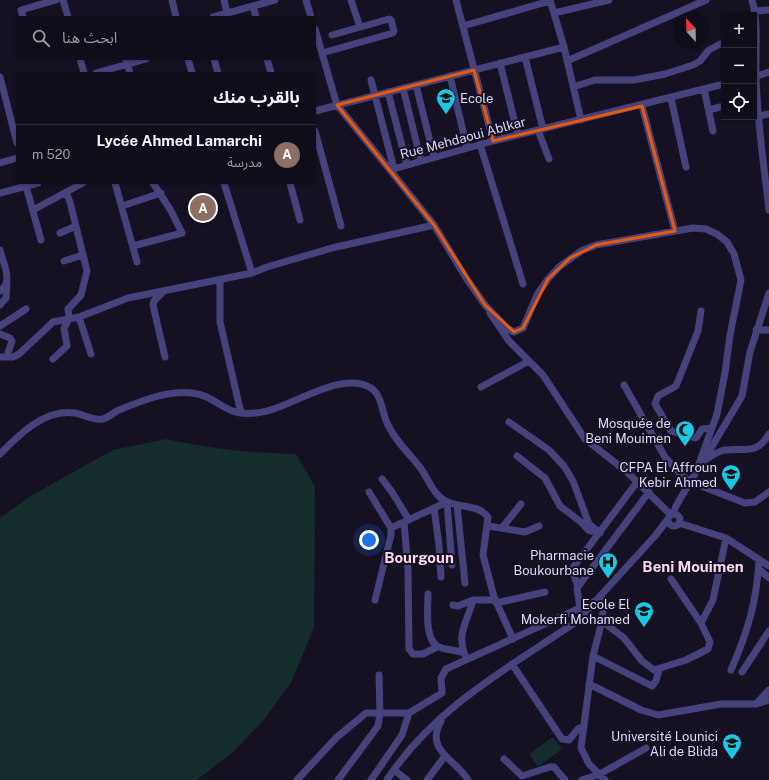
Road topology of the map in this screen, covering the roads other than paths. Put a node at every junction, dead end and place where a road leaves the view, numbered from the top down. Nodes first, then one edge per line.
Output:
1 (56, 0) edge
2 (63, 0) edge
3 (172, 0) edge
4 (224, 0) edge
5 (275, 0) edge
6 (306, 0) edge
7 (351, 0) edge
8 (456, 0) edge
9 (550, 0) edge
10 (609, 0) edge
11 (706, 0) edge
12 (752, 0) edge
13 (253, 6) junction
14 (769, 10) edge
15 (756, 11) joint
16 (227, 13) junction
17 (554, 13) junction
18 (23, 16) edge
19 (68, 16) edge
20 (176, 16) edge
21 (216, 16) edge
22 (256, 16) edge
23 (311, 16) edge
24 (463, 26) junction
25 (360, 27) junction
26 (316, 34) edge
27 (332, 35) dead end
28 (721, 44) edge
29 (564, 47) junction
30 (319, 49) edge
31 (525, 57) junction
32 (80, 60) edge
33 (139, 60) edge
34 (188, 60) edge
35 (214, 60) edge
36 (267, 60) edge
37 (567, 61) junction
38 (126, 62) edge
39 (500, 63) junction
40 (474, 70) junction
41 (84, 72) edge
42 (99, 72) edge
43 (130, 72) edge
44 (192, 72) edge
45 (218, 72) edge
46 (271, 72) edge
47 (769, 72) edge
48 (450, 76) junction
49 (757, 76) edge
50 (0, 77) edge
51 (371, 80) dead end
52 (416, 85) junction
53 (721, 85) edge
54 (573, 87) junction
55 (403, 88) junction
56 (704, 89) junction
57 (388, 92) junction
58 (375, 96) junction
59 (671, 98) junction
60 (757, 104) edge
61 (337, 105) junction
62 (642, 106) junction
63 (721, 107) edge
64 (708, 110) junction
65 (316, 111) edge
66 (769, 114) edge
67 (759, 116) junction
68 (581, 120) junction
69 (541, 130) junction
70 (713, 131) dead end
71 (518, 135) junction
72 (16, 139) edge
73 (316, 140) edge
74 (493, 141) junction
75 (480, 144) junction
76 (467, 148) junction
77 (318, 157) edge
78 (434, 157) junction
79 (16, 158) edge
80 (549, 159) dead end
81 (420, 161) junction
82 (0, 163) edge
83 (407, 165) junction
84 (686, 167) dead end
85 (392, 169) junction
86 (34, 184) edge
87 (81, 184) edge
88 (115, 184) edge
89 (154, 184) edge
90 (224, 184) edge
91 (290, 184) edge
92 (26, 186) junction
93 (66, 192) junction
94 (0, 193) edge
95 (161, 193) junction
96 (122, 206) junction
97 (33, 210) junction
98 (769, 210) edge
99 (300, 220) dead end
100 (434, 225) junction
101 (76, 226) junction
102 (341, 226) dead end
103 (675, 231) junction
104 (60, 233) dead end
105 (42, 240) dead end
106 (133, 246) junction
107 (0, 250) edge
108 (83, 255) junction
109 (64, 261) dead end
110 (137, 262) dead end
111 (252, 274) junction
112 (220, 281) junction
113 (7, 284) junction
114 (524, 284) dead end
115 (164, 290) junction
116 (0, 291) edge
117 (769, 293) edge
118 (0, 305) edge
119 (485, 305) junction
120 (26, 309) dead end
121 (700, 311) dead end
122 (79, 317) junction
123 (70, 318) junction
124 (0, 326) edge
125 (756, 330) junction
126 (769, 330) edge
127 (0, 334) edge
128 (91, 354) dead end
129 (5, 356) edge
130 (165, 357) dead end
131 (53, 359) dead end
132 (529, 361) junction
133 (624, 385) dead end
134 (481, 387) dead end
135 (241, 413) junction
136 (509, 422) dead end
137 (712, 428) junction
138 (769, 434) edge
139 (0, 454) edge
140 (517, 456) dead end
141 (704, 460) junction
142 (696, 472) junction
143 (382, 479) dead end
144 (638, 482) junction
145 (691, 482) junction
146 (369, 492) dead end
147 (649, 492) junction
148 (769, 492) edge
149 (447, 502) junction
150 (521, 504) dead end
151 (457, 505) junction
152 (434, 508) junction
153 (672, 516) junction
154 (406, 521) junction
155 (679, 523) junction
156 (488, 526) junction
157 (539, 526) dead end
158 (672, 526) junction
159 (391, 528) junction
160 (502, 528) junction
161 (600, 533) junction
162 (655, 536) junction
163 (726, 538) junction
164 (760, 559) junction
165 (452, 565) dead end
166 (769, 566) edge
167 (759, 569) junction
168 (441, 576) dead end
169 (769, 578) edge
170 (671, 579) dead end
171 (465, 583) dead end
172 (578, 586) junction
173 (545, 592) dead end
174 (428, 594) dead end
175 (599, 598) junction
176 (375, 600) dead end
177 (472, 600) junction
178 (496, 602) junction
179 (453, 605) dead end
180 (580, 608) junction
181 (602, 621) junction
182 (701, 623) junction
183 (769, 631) edge
184 (513, 639) junction
185 (437, 647) junction
186 (465, 656) junction
187 (593, 656) junction
188 (512, 664) junction
189 (659, 670) junction
190 (731, 670) dead end
191 (742, 672) dead end
192 (379, 675) dead end
193 (589, 684) junction
194 (769, 690) edge
195 (769, 700) edge
196 (756, 704) junction
197 (380, 713) junction
198 (409, 714) junction
199 (444, 716) junction
200 (584, 726) junction
201 (646, 748) dead end
202 (445, 756) junction
203 (504, 759) dead end
204 (394, 770) junction
205 (600, 774) junction
206 (297, 780) edge
207 (338, 780) edge
208 (371, 780) edge
209 (387, 780) edge
210 (407, 780) edge
211 (427, 780) edge
212 (468, 780) edge
213 (565, 780) edge
214 (582, 780) edge
215 (605, 780) edge

1 - 18 street
2 - 19 street
3 - 20 street
4 - 16 street
5 - 13 street
6 - 23 street
7 - 25 street
8 - 24 street
9 - 17 street
9 - 24 street
10 - 17 street
11 - 37 street
12 - 15 street
13 - 16 street
13 - 22 street
14 - 15 street
16 - 21 street
17 - 29 street
24 - 40 street
25 - 27 street
25 - 30 street
26 - 30 street, Rue Mehdaoui Ablkar
28 - 54 street
29 - 31 street
29 - 37 street
30 - 61 street, Rue Mehdaoui Ablkar
31 - 39 street
31 - 69 street
32 - 41 street
33 - 38 street
34 - 44 street
35 - 45 street
36 - 46 street
37 - 54 street
38 - 42 street
38 - 43 street
39 - 40 street
39 - 71 street
40 - 48 street
40 - 74 street
47 - 49 street
48 - 52 street
48 - 76 street
50 - 72 street
51 - 58 street
52 - 55 street
52 - 78 street
53 - 56 street, Rue Mehdaoui Ablkar
54 - 68 street
55 - 57 street
55 - 81 street
56 - 59 street, Rue Mehdaoui Ablkar
56 - 64 street
57 - 58 street
57 - 83 street
58 - 61 street
58 - 85 street
59 - 62 street, Rue Mehdaoui Ablkar
59 - 84 street
60 - 67 street
61 - 65 street
61 - 85 street, Rue Mehdaoui Ablkar
62 - 68 street, Rue Mehdaoui Ablkar
62 - 103 street
63 - 64 street
64 - 70 street
66 - 67 street
67 - 98 street
68 - 69 street, Rue Mehdaoui Ablkar
69 - 71 street, Rue Mehdaoui Ablkar
69 - 80 street
71 - 74 street, Rue Mehdaoui Ablkar
73 - 77 street
74 - 75 street, Rue Mehdaoui Ablkar
75 - 76 street, Rue Mehdaoui Ablkar
75 - 114 street
76 - 78 street, Rue Mehdaoui Ablkar
77 - 102 street
78 - 81 street, Rue Mehdaoui Ablkar
79 - 82 street
81 - 83 street, Rue Mehdaoui Ablkar
83 - 85 street, Rue Mehdaoui Ablkar
85 - 100 street
86 - 92 street
87 - 93 street
88 - 96 street
89 - 95 street
90 - 111 street
91 - 99 street
92 - 94 street
92 - 97 street
93 - 97 street
93 - 101 street
95 - 96 street
95 - 106 street
96 - 106 street
97 - 105 street
100 - 111 street
100 - 119 street
101 - 104 street
101 - 108 street
103 - 119 street
103 - 137 street
106 - 110 street
107 - 113 street
108 - 109 street
108 - 123 street
111 - 112 street
112 - 115 street
112 - 135 street
113 - 116 street
113 - 118 street
115 - 122 street
115 - 130 street
117 - 125 street
119 - 132 street
120 - 124 street
121 - 137 street
122 - 123 street
122 - 128 street
123 - 129 street
123 - 131 street
125 - 126 street
125 - 141 street
127 - 129 street
132 - 134 street
132 - 144 street
133 - 145 street
135 - 139 street
135 - 149 street
136 - 161 street
137 - 142 street
138 - 141 street
140 - 161 street
141 - 142 street
142 - 145 street
143 - 154 street
144 - 147 street
144 - 161 street
145 - 148 street
145 - 153 street
146 - 159 street
147 - 153 street
147 - 172 street
149 - 151 street
149 - 152 street
149 - 165 street
150 - 160 street
151 - 156 street
151 - 171 street
152 - 154 street
152 - 168 street
153 - 155 street
153 - 158 street
153 - 162 street
154 - 159 street
154 - 185 street
155 - 158 street
155 - 163 street
156 - 160 street
156 - 178 street
157 - 160 street
158 - 162 street
159 - 176 street
161 - 172 street
162 - 175 street
163 - 164 street
163 - 182 street
164 - 166 street
164 - 167 street
167 - 169 street
167 - 190 street
170 - 182 street
172 - 180 street
173 - 178 street
174 - 185 street
175 - 180 street
175 - 181 street
175 - 188 street
177 - 178 street
177 - 179 street
177 - 186 street
178 - 184 street
180 - 184 street
181 - 187 street
181 - 189 street
182 - 189 street
183 - 191 street
184 - 186 street
185 - 186 street
186 - 198 street
187 - 189 street
187 - 193 street
188 - 199 street
188 - 200 street
192 - 197 street
193 - 196 street
193 - 200 street
194 - 196 street
195 - 196 street
197 - 198 street
197 - 206 street
197 - 207 street
198 - 208 street
199 - 202 street
199 - 204 street
200 - 205 street
201 - 205 street
202 - 211 street
202 - 212 street
203 - 213 street
204 - 209 street
204 - 210 street
205 - 214 street
205 - 215 street

